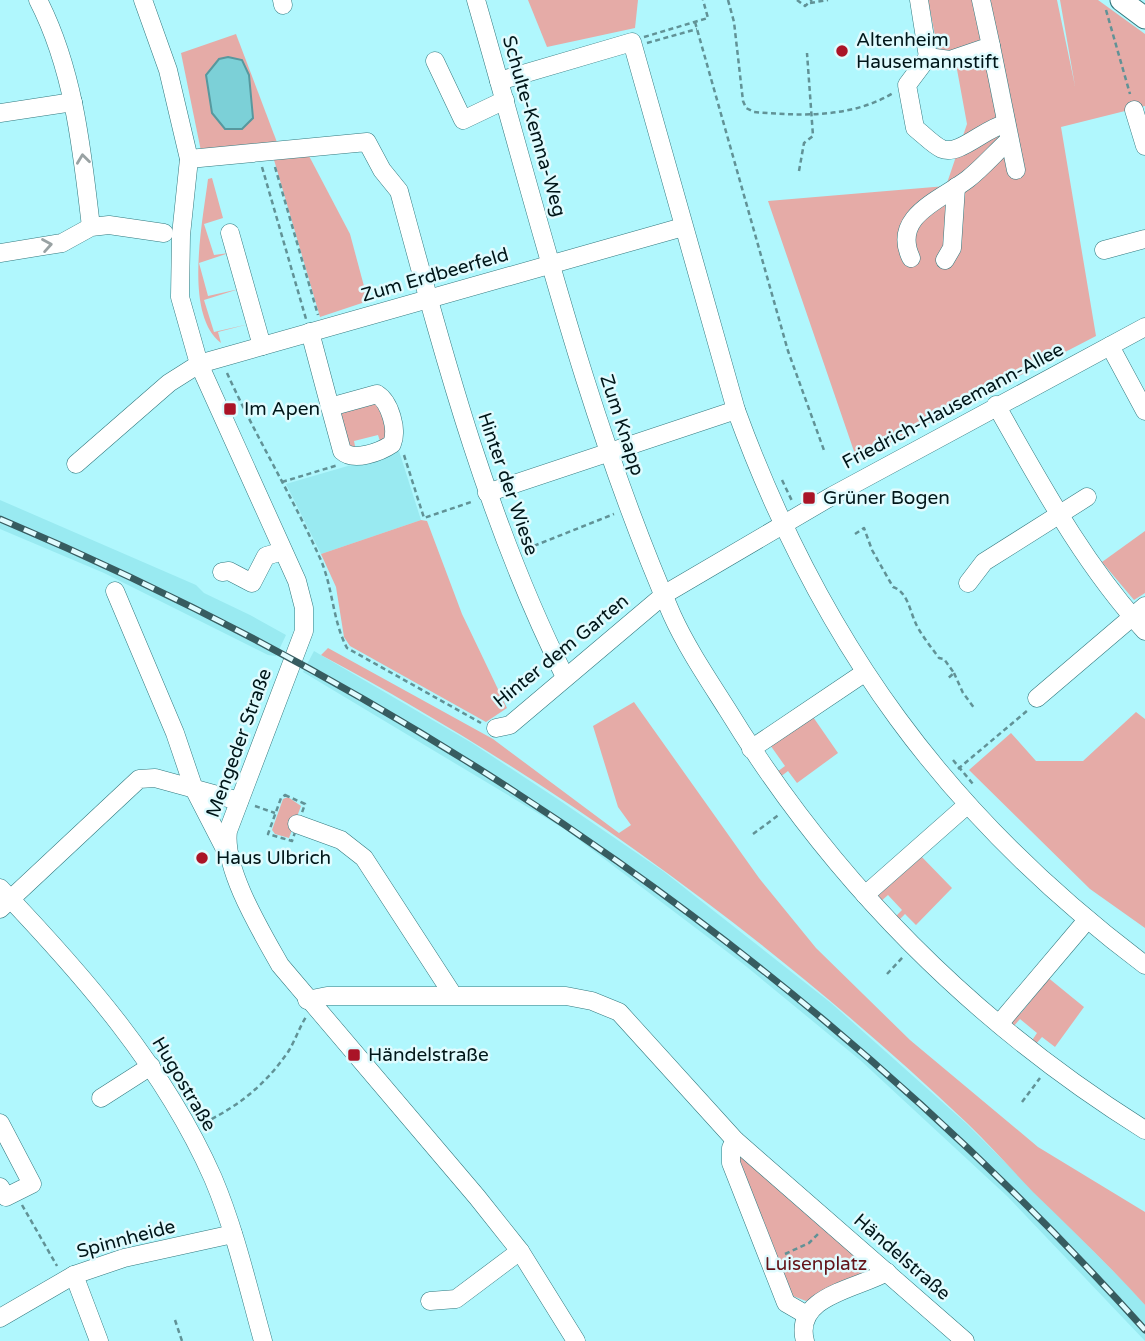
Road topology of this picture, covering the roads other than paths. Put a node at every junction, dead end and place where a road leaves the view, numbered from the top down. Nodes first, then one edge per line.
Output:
1 (38, 0) edge
2 (143, 0) edge
3 (476, 0) edge
4 (919, 0) edge
5 (981, 0) edge
6 (1121, 0) edge
7 (1145, 18) edge
8 (991, 46) junction
9 (928, 57) junction
10 (435, 61) dead end
11 (499, 80) junction
12 (505, 100) junction
13 (73, 102) junction
14 (1135, 110) road end
15 (0, 113) edge
16 (1006, 132) junction
17 (1145, 146) edge
18 (189, 159) junction
19 (1016, 170) dead end
20 (956, 187) junction
21 (90, 227) junction
22 (683, 227) junction
23 (164, 233) dead end
24 (230, 233) dead end
25 (1145, 239) edge
26 (1104, 250) dead end
27 (0, 253) edge
28 (911, 258) dead end
29 (945, 260) dead end
30 (552, 264) junction
31 (428, 299) junction
32 (307, 325) junction
33 (1145, 327) edge
34 (262, 346) junction
35 (1110, 346) junction
36 (199, 364) junction
37 (996, 405) junction
38 (330, 407) junction
39 (736, 410) junction
40 (1145, 411) edge
41 (607, 453) junction
42 (76, 464) dead end
43 (488, 495) junction
44 (1087, 497) dead end
45 (1058, 515) junction
46 (783, 525) junction
47 (284, 551) junction
48 (222, 572) dead end
49 (968, 583) dead end
50 (115, 591) dead end
51 (665, 594) junction
52 (1139, 611) edge
53 (1145, 631) edge
54 (864, 673) junction
55 (565, 677) junction
56 (1037, 698) road end
57 (496, 728) road end
58 (751, 749) junction
59 (194, 789) junction
60 (247, 803) junction
61 (967, 805) junction
62 (298, 824) dead end
63 (228, 855) junction
64 (864, 895) junction
65 (4, 899) edge
66 (1087, 920) junction
67 (1145, 965) edge
68 (453, 995) junction
69 (310, 1004) junction
70 (999, 1024) junction
71 (151, 1066) junction
72 (101, 1098) dead end
73 (0, 1123) edge
74 (1145, 1130) edge
75 (740, 1141) junction
76 (7, 1190) edge
77 (233, 1234) junction
78 (520, 1251) junction
79 (887, 1272) junction
80 (69, 1277) junction
81 (429, 1301) dead end
82 (806, 1314) junction
83 (0, 1318) edge
84 (99, 1341) edge
85 (263, 1341) edge
86 (576, 1341) edge
87 (805, 1341) edge
88 (965, 1341) edge

1 - 13 street
2 - 18 street, Mengeder Straße
3 - 11 street, Schulte-Kemna-Weg
4 - 9 street
5 - 8 street
6 - 7 main road
8 - 9 street
8 - 16 street
9 - 16 street
10 - 12 street
11 - 12 street, Schulte-Kemna-Weg
11 - 22 street
12 - 30 street, Schulte-Kemna-Weg
13 - 15 street
21 -> 13 street
14 - 17 street
16 - 19 street
16 - 20 street
18 - 31 street, Hinter der Wiese
18 - 36 street, Mengeder Straße
20 - 28 street
20 - 29 street
21 - 23 street
27 -> 21 street
22 - 30 street, Zum Erdbeerfeld
22 - 39 street
24 - 34 street
25 - 26 street
30 - 31 street, Zum Erdbeerfeld
30 - 41 street, Zum Knapp
31 - 32 street, Zum Erdbeerfeld
31 - 43 street, Hinter der Wiese
32 - 34 street, Zum Erdbeerfeld
32 - 38 street
33 - 35 street, Friedrich-Hausemann-Allee
34 - 36 street, Zum Erdbeerfeld
35 - 37 street, Friedrich-Hausemann-Allee
35 - 40 street
36 - 42 street
36 - 47 street, Mengeder Straße
37 - 45 street
37 - 46 street, Friedrich-Hausemann-Allee
38 - 38 street
39 - 41 street
39 - 46 street
41 - 43 street
41 - 51 street, Zum Knapp
43 - 55 street, Hinter der Wiese
44 - 45 street
45 - 49 street
45 - 52 street
46 - 51 street, Hinter dem Garten
46 - 54 street
47 - 48 street
47 - 60 street, Mengeder Straße
50 - 59 street
51 - 55 street, Hinter dem Garten
51 - 58 street, Zum Knapp
52 - 53 street
52 - 56 street
54 - 58 street
54 - 61 street
55 - 57 street, Hinter dem Garten
58 - 64 street, Zum Knapp
59 - 60 street
59 - 63 street
59 - 65 street
60 - 63 street, Mengeder Straße
61 - 64 street
61 - 66 street
62 - 68 street
63 - 69 street, Mengeder Straße
64 - 70 street, Zum Knapp
65 - 71 street, Hugostraße
66 - 67 street
66 - 70 street
68 - 69 street, Händelstraße
68 - 75 street, Händelstraße
69 - 78 street, Mengeder Straße
70 - 74 street, Zum Knapp
71 - 72 street
71 - 77 street, Hugostraße
73 - 76 street
75 - 79 street, Händelstraße
75 - 82 street
77 - 80 street, Spinnheide
77 - 85 street, Hugostraße
78 - 81 street
78 - 86 street, Mengeder Straße
79 - 82 street
79 - 88 street, Händelstraße
80 - 83 street, Spinnheide
80 - 84 street
82 - 87 street

